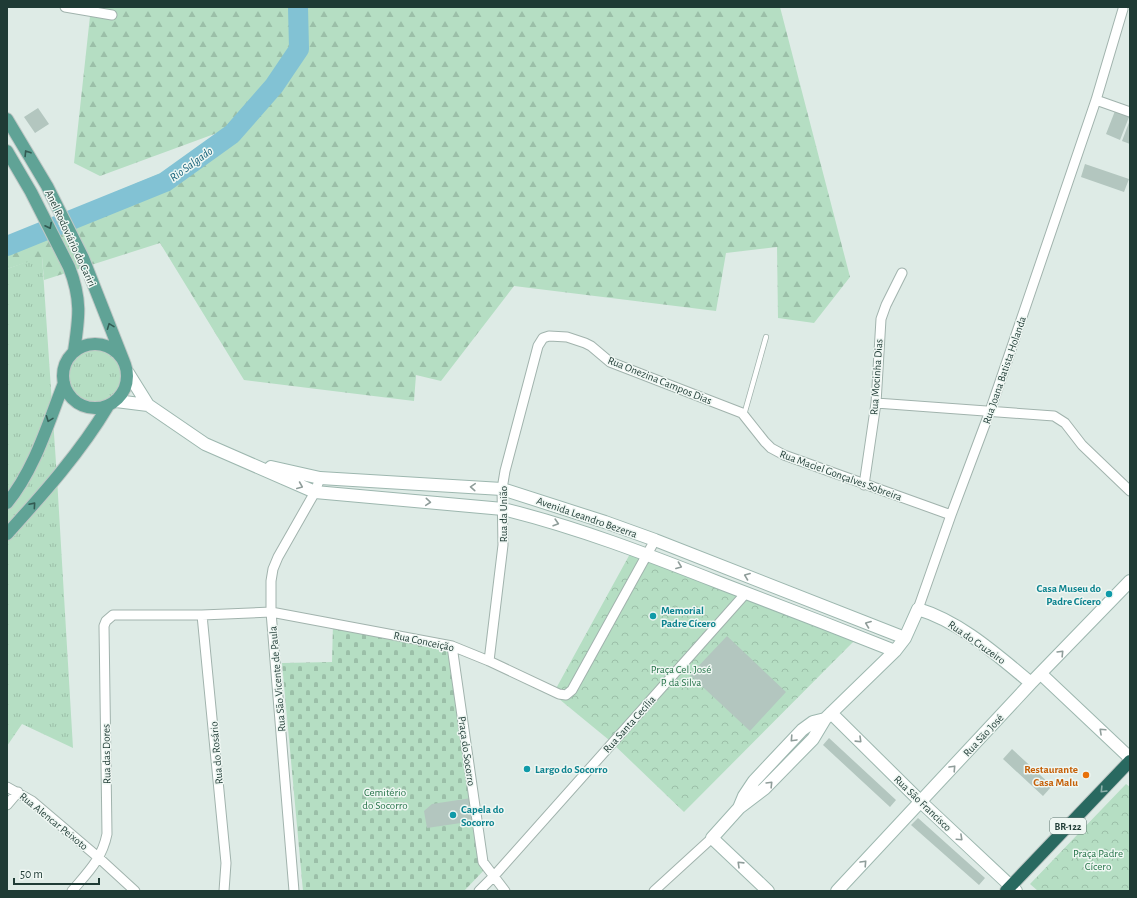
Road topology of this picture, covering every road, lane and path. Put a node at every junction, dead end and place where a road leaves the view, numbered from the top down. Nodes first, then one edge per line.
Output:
1 (65, 7) edge
2 (1123, 9) dead end
3 (112, 15) dead end
4 (1096, 100) junction
5 (1130, 112) edge
6 (7, 119) edge
7 (7, 151) edge
8 (902, 273) dead end
9 (556, 336) joint
10 (766, 337) dead end
11 (74, 351) junction
12 (126, 368) junction
13 (64, 383) junction
14 (876, 403) junction
15 (112, 404) junction
16 (148, 405) junction
17 (990, 411) junction
18 (744, 415) junction
19 (238, 459) junction
20 (320, 478) junction
21 (864, 485) junction
22 (502, 489) junction
23 (1130, 491) edge
24 (315, 492) junction
25 (7, 503) edge
26 (503, 509) junction
27 (951, 515) junction
28 (7, 534) edge
29 (655, 540) junction
30 (648, 554) junction
31 (1130, 581) edge
32 (746, 593) junction
33 (918, 609) junction
34 (271, 612) junction
35 (118, 614) joint
36 (202, 615) junction
37 (904, 638) junction
38 (452, 646) junction
39 (895, 651) junction
40 (489, 661) junction
41 (1041, 674) junction
42 (1031, 684) junction
43 (828, 716) junction
44 (1130, 758) edge
45 (1130, 761) edge
46 (7, 787) edge
47 (18, 792) junction
48 (921, 802) junction
49 (7, 805) edge
50 (712, 838) junction
51 (99, 858) junction
52 (494, 876) junction
53 (1011, 889) edge
54 (72, 891) edge
55 (135, 891) edge
56 (224, 891) edge
57 (294, 891) edge
58 (479, 891) edge
59 (505, 891) edge
60 (654, 891) edge
61 (768, 891) edge
62 (837, 891) edge

1 - 3 street
2 - 4 street, Rua Joana Batista Holanda
4 - 5 street
4 - 17 street, Rua Joana Batista Holanda
12 -> 6 main road, Anel Rodoviário do Cariri
7 -> 11 main road, Anel Rodoviário do Cariri
8 - 14 street, Rua Mocinha Dias
9 - 18 street, Rua Onezina Campos Dias
9 - 22 street, Rua da União
10 - 18 lane
11 - 12 main road
11 - 13 main road
12 - 15 main road
12 - 16 street
13 - 15 main road
13 -> 25 main road
14 - 17 street
14 - 21 street, Rua Mocinha Dias
15 - 16 street
28 -> 15 main road
16 - 19 street, Avenida Leandro Bezerra
17 - 23 street
17 - 27 street, Rua Joana Batista Holanda
18 - 21 street, Rua Maciel Gonçalves Sobreira
19 - 20 street, Avenida Leandro Bezerra
19 -> 24 street, Avenida Leandro Bezerra
22 -> 20 street, Avenida Leandro Bezerra
20 - 24 street, Rua São Vicente de Paula
21 - 27 street, Rua Maciel Gonçalves Sobreira
22 - 26 street, Rua da União
22 - 29 street, Avenida Leandro Bezerra
24 -> 26 street, Avenida Leandro Bezerra
24 - 34 street, Rua São Vicente de Paula
26 -> 30 street, Avenida Leandro Bezerra
26 - 40 street, Rua da União
27 - 33 street, Rua Joana Batista Holanda
29 - 30 street, Rua Conceição
37 -> 29 street, Avenida Leandro Bezerra
30 -> 32 street, Avenida Leandro Bezerra
30 - 40 street, Rua Conceição
41 -> 31 street, Rua São José
32 - 39 street, Avenida Leandro Bezerra
32 - 52 street, Rua Santa Cecília
33 - 37 street, Rua Joana Batista Holanda
33 - 42 street, Rua do Cruzeiro
34 - 36 street, Rua Conceição
34 - 38 street, Rua Conceição
34 - 57 street, Rua São Vicente de Paula
35 - 36 street, Rua Conceição
35 - 51 street, Rua das Dores
36 - 56 street, Rua do Rosário
37 - 39 street
38 - 40 street, Rua Conceição
38 - 52 street, Praça do Socorro
39 - 43 street
41 - 42 street, Rua São José
44 -> 41 street
48 -> 42 street, Rua São José
43 -> 48 street, Rua São Francisco
43 - 50 street
45 -> 53 highway, BR-122
46 - 47 street, Rua Alencar Peixoto
47 - 49 street
47 - 51 street, Rua Alencar Peixoto
48 -> 53 street, Rua São Francisco
62 -> 48 street, Rua São José
50 - 60 street
61 -> 50 street
51 - 54 street, Rua das Dores
51 - 55 street, Rua Alencar Peixoto
52 - 58 street, Rua Santa Cecília
52 - 59 street, Praça do Socorro

